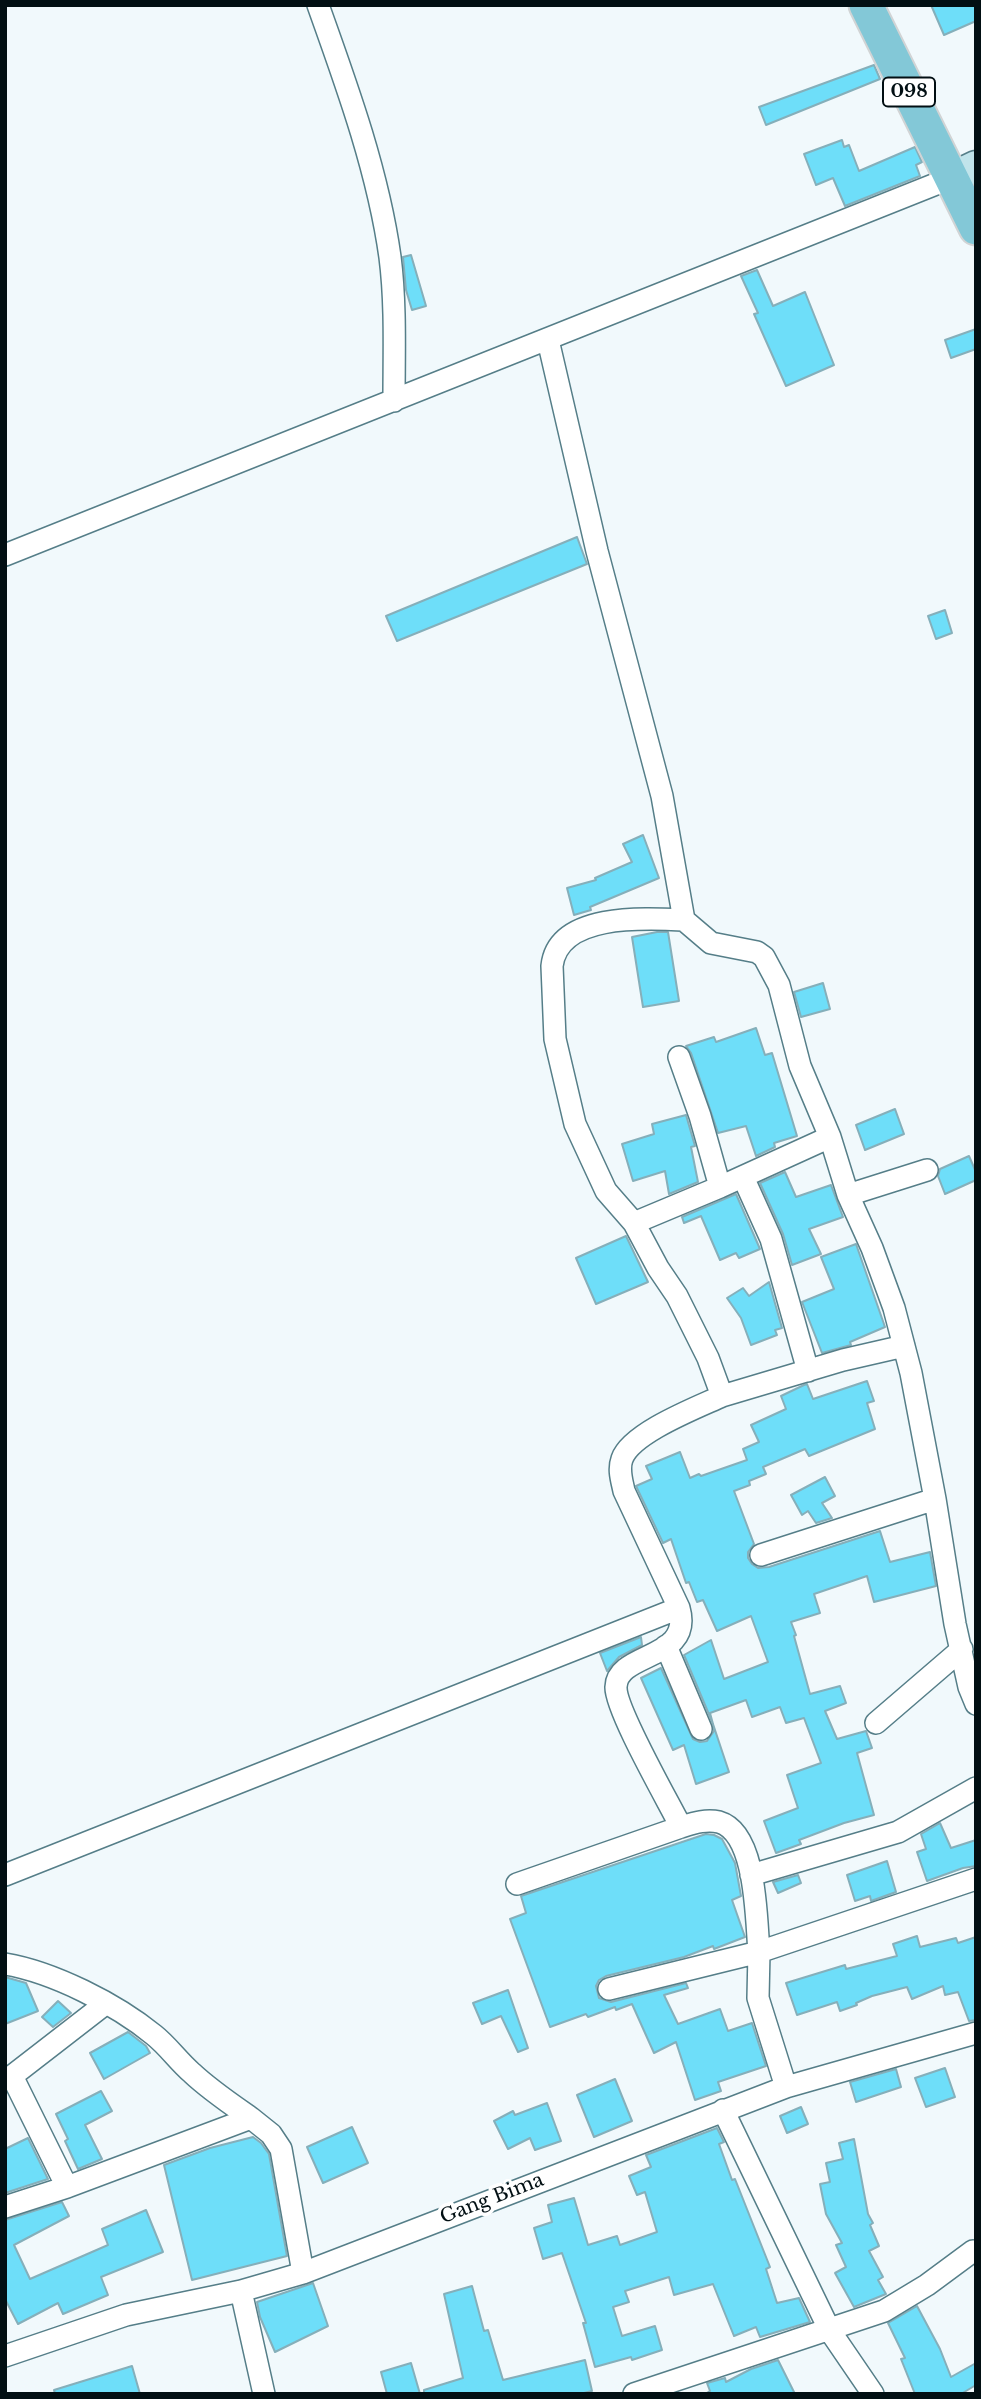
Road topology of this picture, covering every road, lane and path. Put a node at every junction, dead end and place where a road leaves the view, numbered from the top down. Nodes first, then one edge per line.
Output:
1 (318, 5) edge
2 (866, 5) edge
3 (964, 172) edge
4 (976, 228) edge
5 (548, 340) junction
6 (394, 401) junction
7 (5, 555) edge
8 (684, 920) junction
9 (679, 1057) dead end
10 (830, 1137) junction
11 (927, 1170) dead end
12 (743, 1177) junction
13 (720, 1187) junction
14 (848, 1195) junction
15 (634, 1223) junction
16 (904, 1346) junction
17 (808, 1371) junction
18 (722, 1396) junction
19 (935, 1499) junction
20 (761, 1555) dead end
21 (679, 1608) junction
22 (666, 1646) junction
23 (962, 1649) junction
24 (976, 1704) edge
25 (876, 1723) dead end
26 (701, 1729) dead end
27 (976, 1788) edge
28 (681, 1827) junction
29 (5, 1875) edge
30 (751, 1875) junction
31 (976, 1879) edge
32 (517, 1884) dead end
33 (759, 1952) junction
34 (5, 1964) edge
35 (609, 1989) dead end
36 (105, 2004) junction
37 (976, 2033) edge
38 (786, 2087) junction
39 (723, 2110) junction
40 (251, 2118) junction
41 (67, 2187) junction
42 (5, 2207) edge
43 (973, 2251) dead end
44 (303, 2273) junction
45 (241, 2291) junction
46 (830, 2331) junction
47 (5, 2356) edge
48 (264, 2394) edge
49 (634, 2394) edge
50 (873, 2394) edge

1 - 6 street
2 - 3 main road, 098
3 - 4 main road, 098
3 - 5 street
5 - 6 street
5 - 8 street
6 - 7 street
8 - 10 street
8 - 15 street
9 - 13 street
10 - 12 street
10 - 14 street
11 - 14 street
12 - 13 street
12 - 17 street
13 - 15 street
14 - 16 street
15 - 18 street
16 - 17 street
16 - 19 street
17 - 18 street
18 - 21 street
19 - 20 street
19 - 23 street
21 - 22 street
21 - 29 street
22 - 26 street
22 - 28 street
23 - 24 street
23 - 25 street
27 - 30 street
28 - 30 street
28 - 32 street
30 - 33 street
31 - 33 street
33 - 35 street
33 - 38 street
34 - 36 street
36 - 40 street
36 - 41 street
37 - 38 street, Gang Bima
38 - 39 street, Gang Bima
39 - 44 street, Gang Bima
39 - 46 street
40 - 41 street
40 - 44 street
41 - 42 street
43 - 46 street
44 - 45 street, Gang Bima
45 - 47 street, Gang Bima
45 - 48 street
46 - 49 street
46 - 50 street

